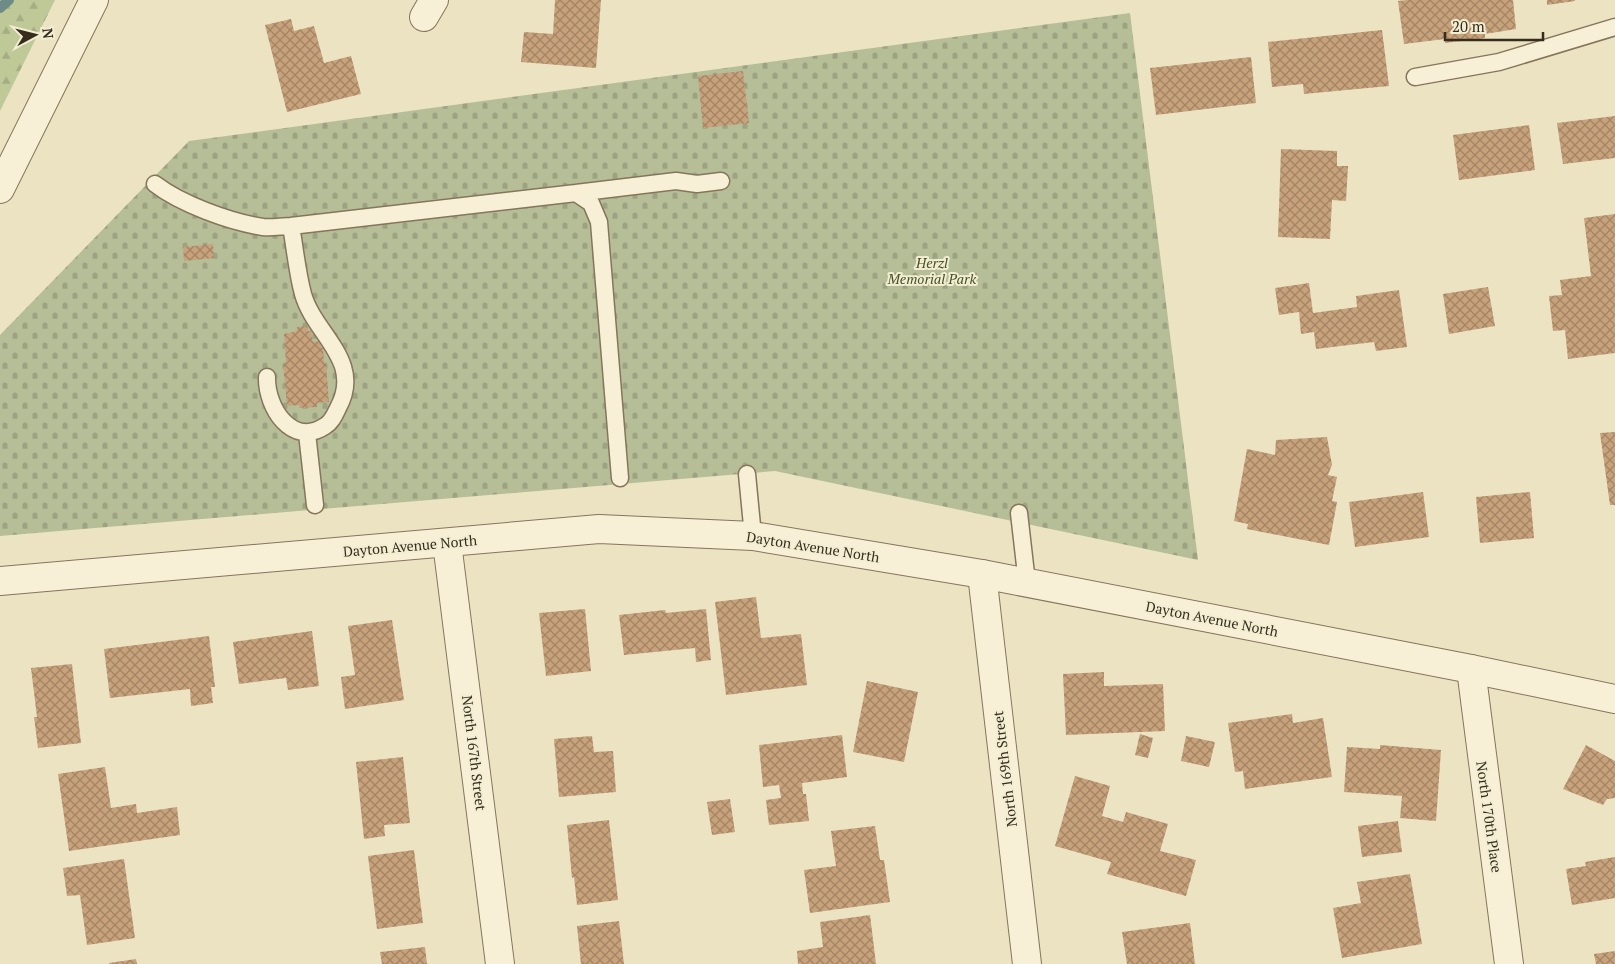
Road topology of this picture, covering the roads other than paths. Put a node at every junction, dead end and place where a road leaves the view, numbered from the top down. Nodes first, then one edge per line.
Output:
1 (94, 0) edge
2 (1615, 27) edge
3 (1415, 77) dead end
4 (721, 181) dead end
5 (155, 184) dead end
6 (0, 189) edge
7 (576, 193) junction
8 (291, 226) junction
9 (267, 377) dead end
10 (307, 433) junction
11 (747, 474) dead end
12 (620, 478) dead end
13 (315, 505) dead end
14 (1019, 513) dead end
15 (753, 536) junction
16 (448, 543) junction
17 (982, 574) junction
18 (0, 581) edge
19 (1027, 583) junction
20 (1470, 669) junction
21 (1615, 699) edge
22 (500, 964) edge
23 (1027, 964) edge
24 (1509, 964) edge

1 - 6 street
2 - 3 lane
4 - 7 lane
5 - 8 lane
7 - 8 lane
7 - 12 lane
8 - 10 lane
9 - 10 lane
10 - 13 lane
11 - 15 lane
14 - 19 lane
15 - 16 street, Dayton Avenue North
15 - 17 street, Dayton Avenue North
16 - 18 street, Dayton Avenue North
16 - 22 street, North 167th Street
17 - 19 street, Dayton Avenue North
17 - 23 street, North 169th Street
19 - 20 street, Dayton Avenue North
20 - 21 street, Dayton Avenue North
20 - 24 street, North 170th Place

